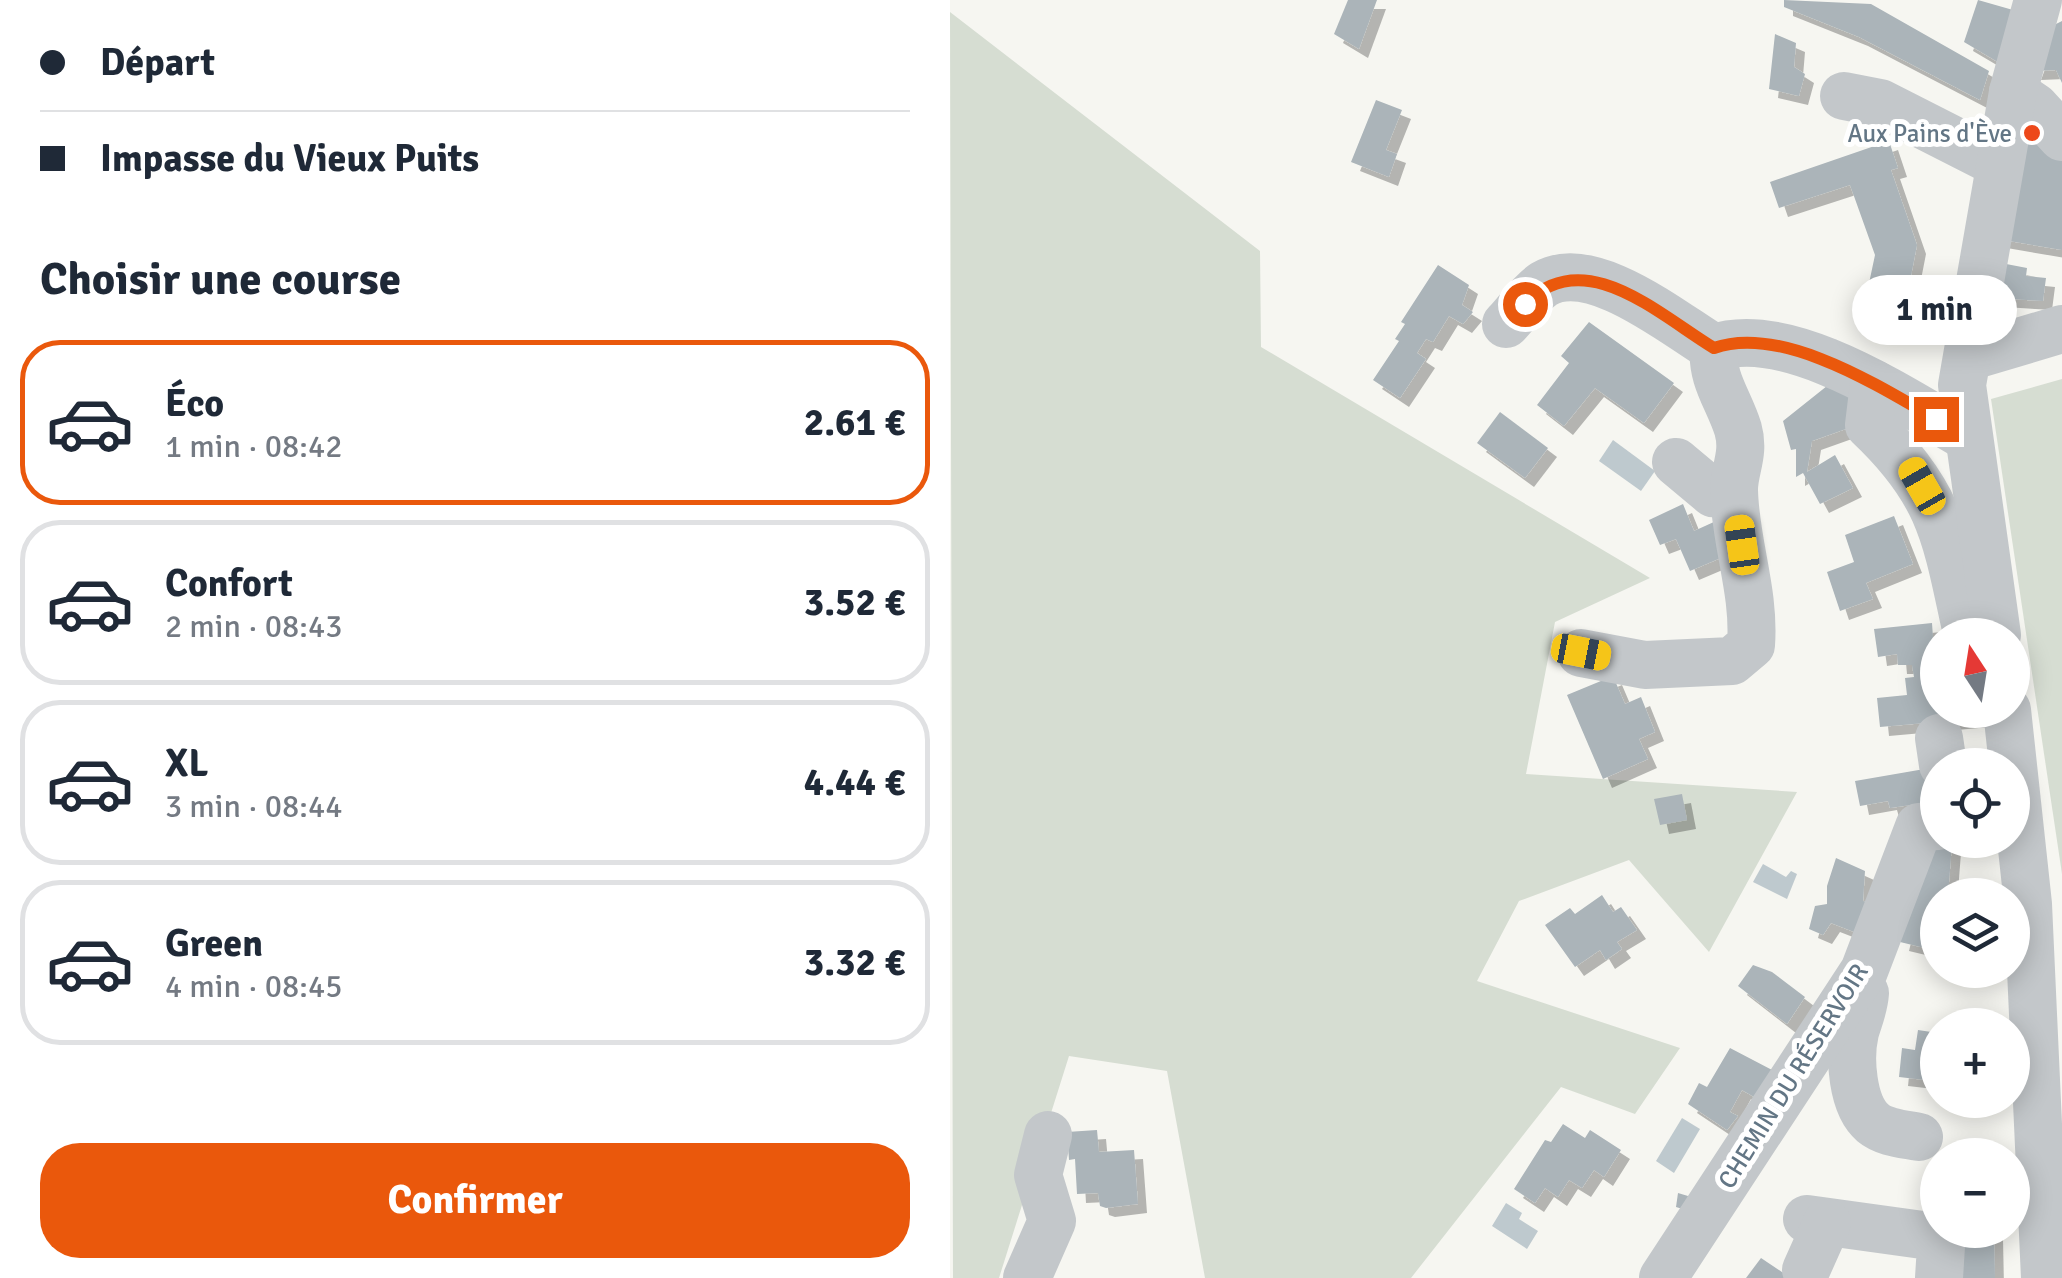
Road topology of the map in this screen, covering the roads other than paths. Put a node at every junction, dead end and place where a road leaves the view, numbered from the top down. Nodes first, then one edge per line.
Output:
1 (2046, 1) edge
2 (2013, 92) junction
3 (1844, 96) dead end
4 (2062, 137) edge
5 (2000, 164) junction
6 (1506, 324) dead end
7 (2062, 329) edge
8 (1714, 348) junction
9 (1968, 357) junction
10 (1874, 384) junction
11 (1967, 436) junction
12 (1676, 462) dead end
13 (1734, 486) junction
14 (1976, 618) edge
15 (1980, 618) edge
16 (1581, 652) dead end
17 (1920, 827) edge
18 (2028, 858) edge
19 (2045, 904) edge
20 (1854, 986) junction
21 (1048, 1136) dead end
22 (1918, 1137) dead end
23 (1806, 1270) dead end
24 (1028, 1278) edge
25 (1663, 1278) edge
26 (1939, 1278) edge
27 (2045, 1278) edge

1 - 2 street
2 - 4 street
2 - 5 street
3 - 5 street
5 - 9 street
6 - 8 street
7 - 9 street
8 - 10 street
8 - 13 street
9 - 11 street
10 - 11 street
10 - 14 street
11 - 15 street
12 - 13 street
13 - 16 street
17 - 20 street, CHEMIN DU RÉSERVOIR
18 - 19 street
19 - 27 street
20 - 22 street
20 - 25 street, CHEMIN DU RÉSERVOIR
21 - 24 street
23 - 26 street

